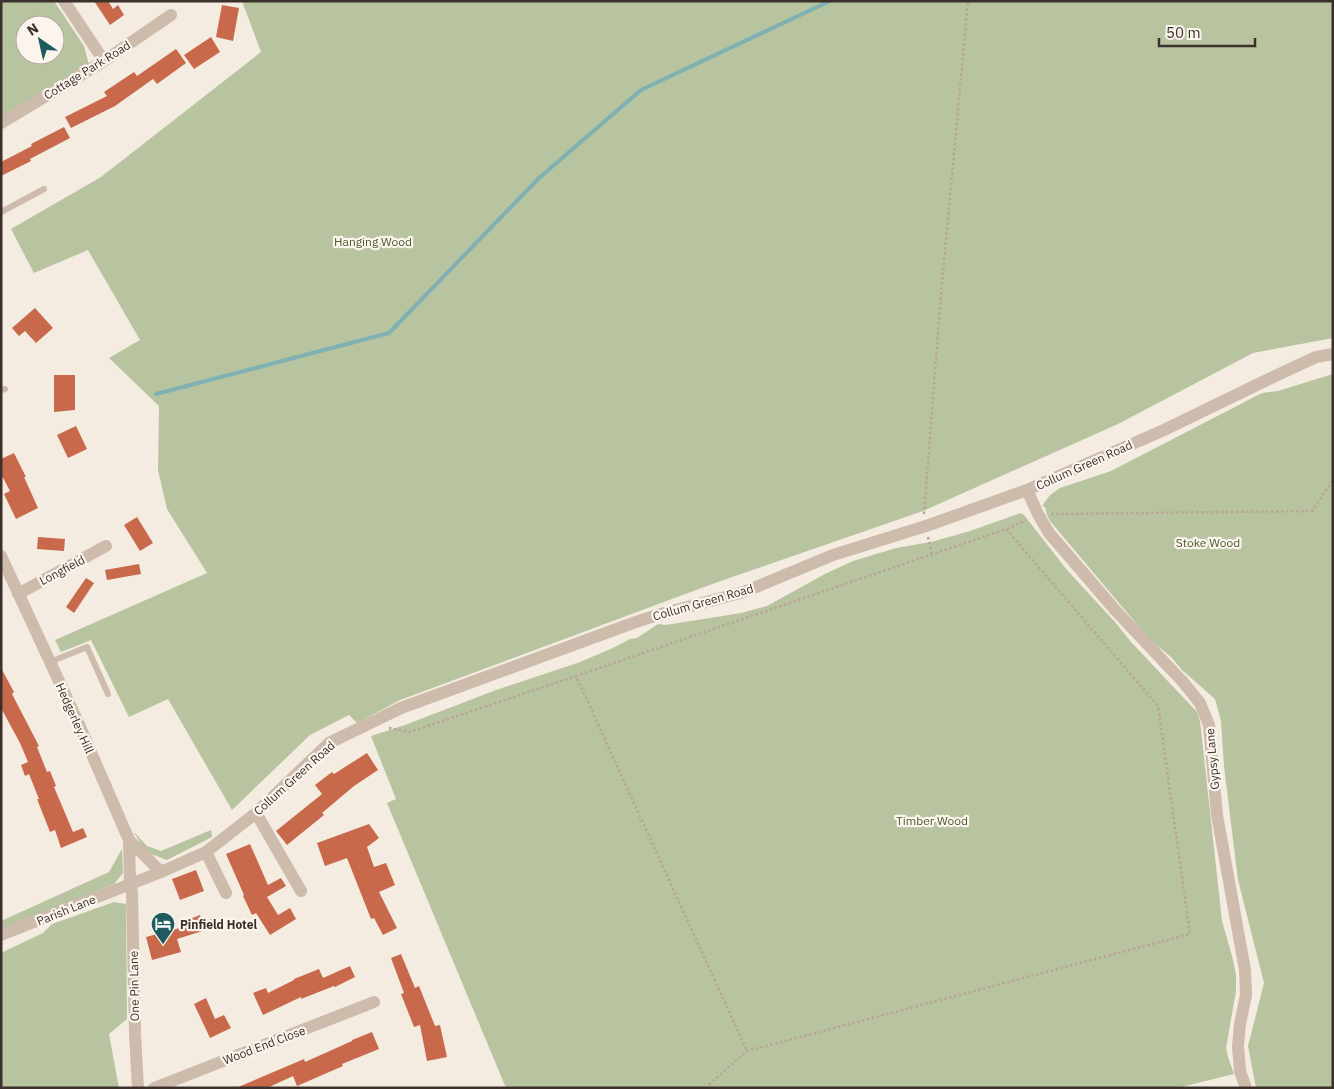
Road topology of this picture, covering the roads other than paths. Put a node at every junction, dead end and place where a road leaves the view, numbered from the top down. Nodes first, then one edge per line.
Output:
1 (64, 1) edge
2 (171, 15) dead end
3 (104, 61) junction
4 (1, 123) edge
5 (44, 189) dead end
6 (1, 212) edge
7 (1333, 354) edge
8 (1027, 490) junction
9 (106, 546) dead end
10 (1, 556) edge
11 (18, 594) junction
12 (50, 662) junction
13 (108, 694) dead end
14 (256, 813) junction
15 (129, 840) junction
16 (206, 852) junction
17 (161, 872) junction
18 (130, 884) junction
19 (301, 891) dead end
20 (226, 893) dead end
21 (1, 935) edge
22 (374, 1002) dead end
23 (138, 1088) edge
24 (154, 1088) edge
25 (1246, 1088) edge

1 - 3 street
2 - 3 street, Cottage Park Road
3 - 4 street, Cottage Park Road
5 - 6 lane
7 - 8 street, Collum Green Road
8 - 14 street, Collum Green Road
8 - 25 street, Gypsy Lane
9 - 11 street, Longfield
10 - 11 street, Hedgerley Hill
11 - 12 street, Hedgerley Hill
12 - 13 lane
12 - 15 street, Hedgerley Hill
14 - 16 street, Collum Green Road
14 - 19 street
15 - 17 street
15 - 18 street, Hedgerley Hill
16 - 17 street, Collum Green Road
16 - 20 street
17 - 18 street, Collum Green Road
18 - 21 street, Parish Lane
18 - 23 street, One Pin Lane
22 - 24 street, Wood End Close

